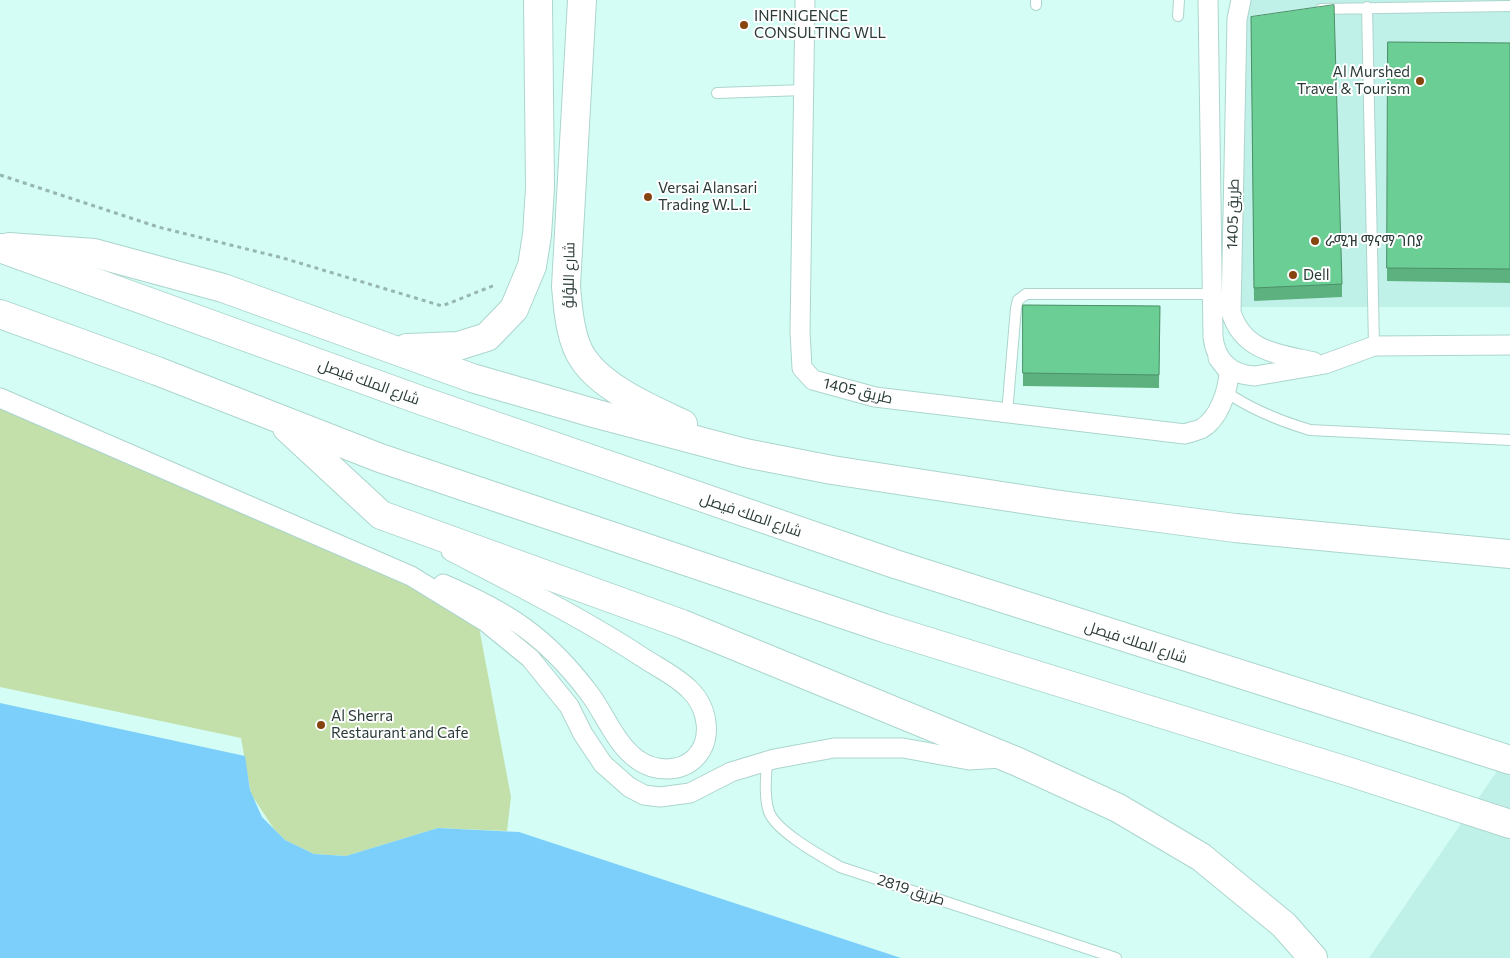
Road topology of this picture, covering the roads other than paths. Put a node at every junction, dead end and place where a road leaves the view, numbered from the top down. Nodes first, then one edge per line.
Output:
1 (538, 0) edge
2 (805, 0) edge
3 (1178, 0) edge
4 (1208, 0) edge
5 (1241, 0) edge
6 (1467, 3) edge
7 (584, 6) edge
8 (1510, 6) edge
9 (1367, 7) junction
10 (1306, 10) edge
11 (1178, 16) dead end
12 (804, 90) junction
13 (717, 93) dead end
14 (0, 247) edge
15 (1213, 294) junction
16 (0, 314) edge
17 (1510, 345) edge
18 (1374, 346) junction
19 (391, 348) junction
20 (1218, 358) junction
21 (1325, 364) junction
22 (1226, 392) junction
23 (0, 398) edge
24 (1007, 413) junction
25 (275, 417) junction
26 (1510, 440) edge
27 (745, 453) junction
28 (381, 515) junction
29 (1510, 554) edge
30 (411, 576) junction
31 (1009, 758) junction
32 (1510, 760) edge
33 (766, 761) junction
34 (1510, 824) edge
35 (1116, 958) edge
36 (1313, 958) edge

1 - 19 main road
2 - 12 street, طريق 1405
3 - 11 lane
4 - 15 street, طريق 1405
5 - 21 street, طريق 1405
6 - 8 lane
6 - 9 lane
7 - 27 main road, شارع اللؤلؤ
9 - 10 lane
9 - 18 lane
12 - 13 lane
12 - 24 street, طريق 1405
14 - 19 main road, شارع الملك فيصل
14 - 32 main road, شارع الملك فيصل
15 - 20 street, طريق 1405
15 - 24 lane
16 - 25 main road
17 - 18 street
18 - 21 street
19 - 27 main road, شارع الملك فيصل
20 - 21 street
20 - 22 street, طريق 1405
22 - 24 street, طريق 1405
22 - 26 lane
23 - 30 street
25 - 28 main road
25 - 34 main road
27 - 29 main road, شارع الملك فيصل
28 - 30 street
28 - 31 main road
30 - 33 street
31 - 33 street
31 - 36 main road
33 - 35 lane, طريق 2819

